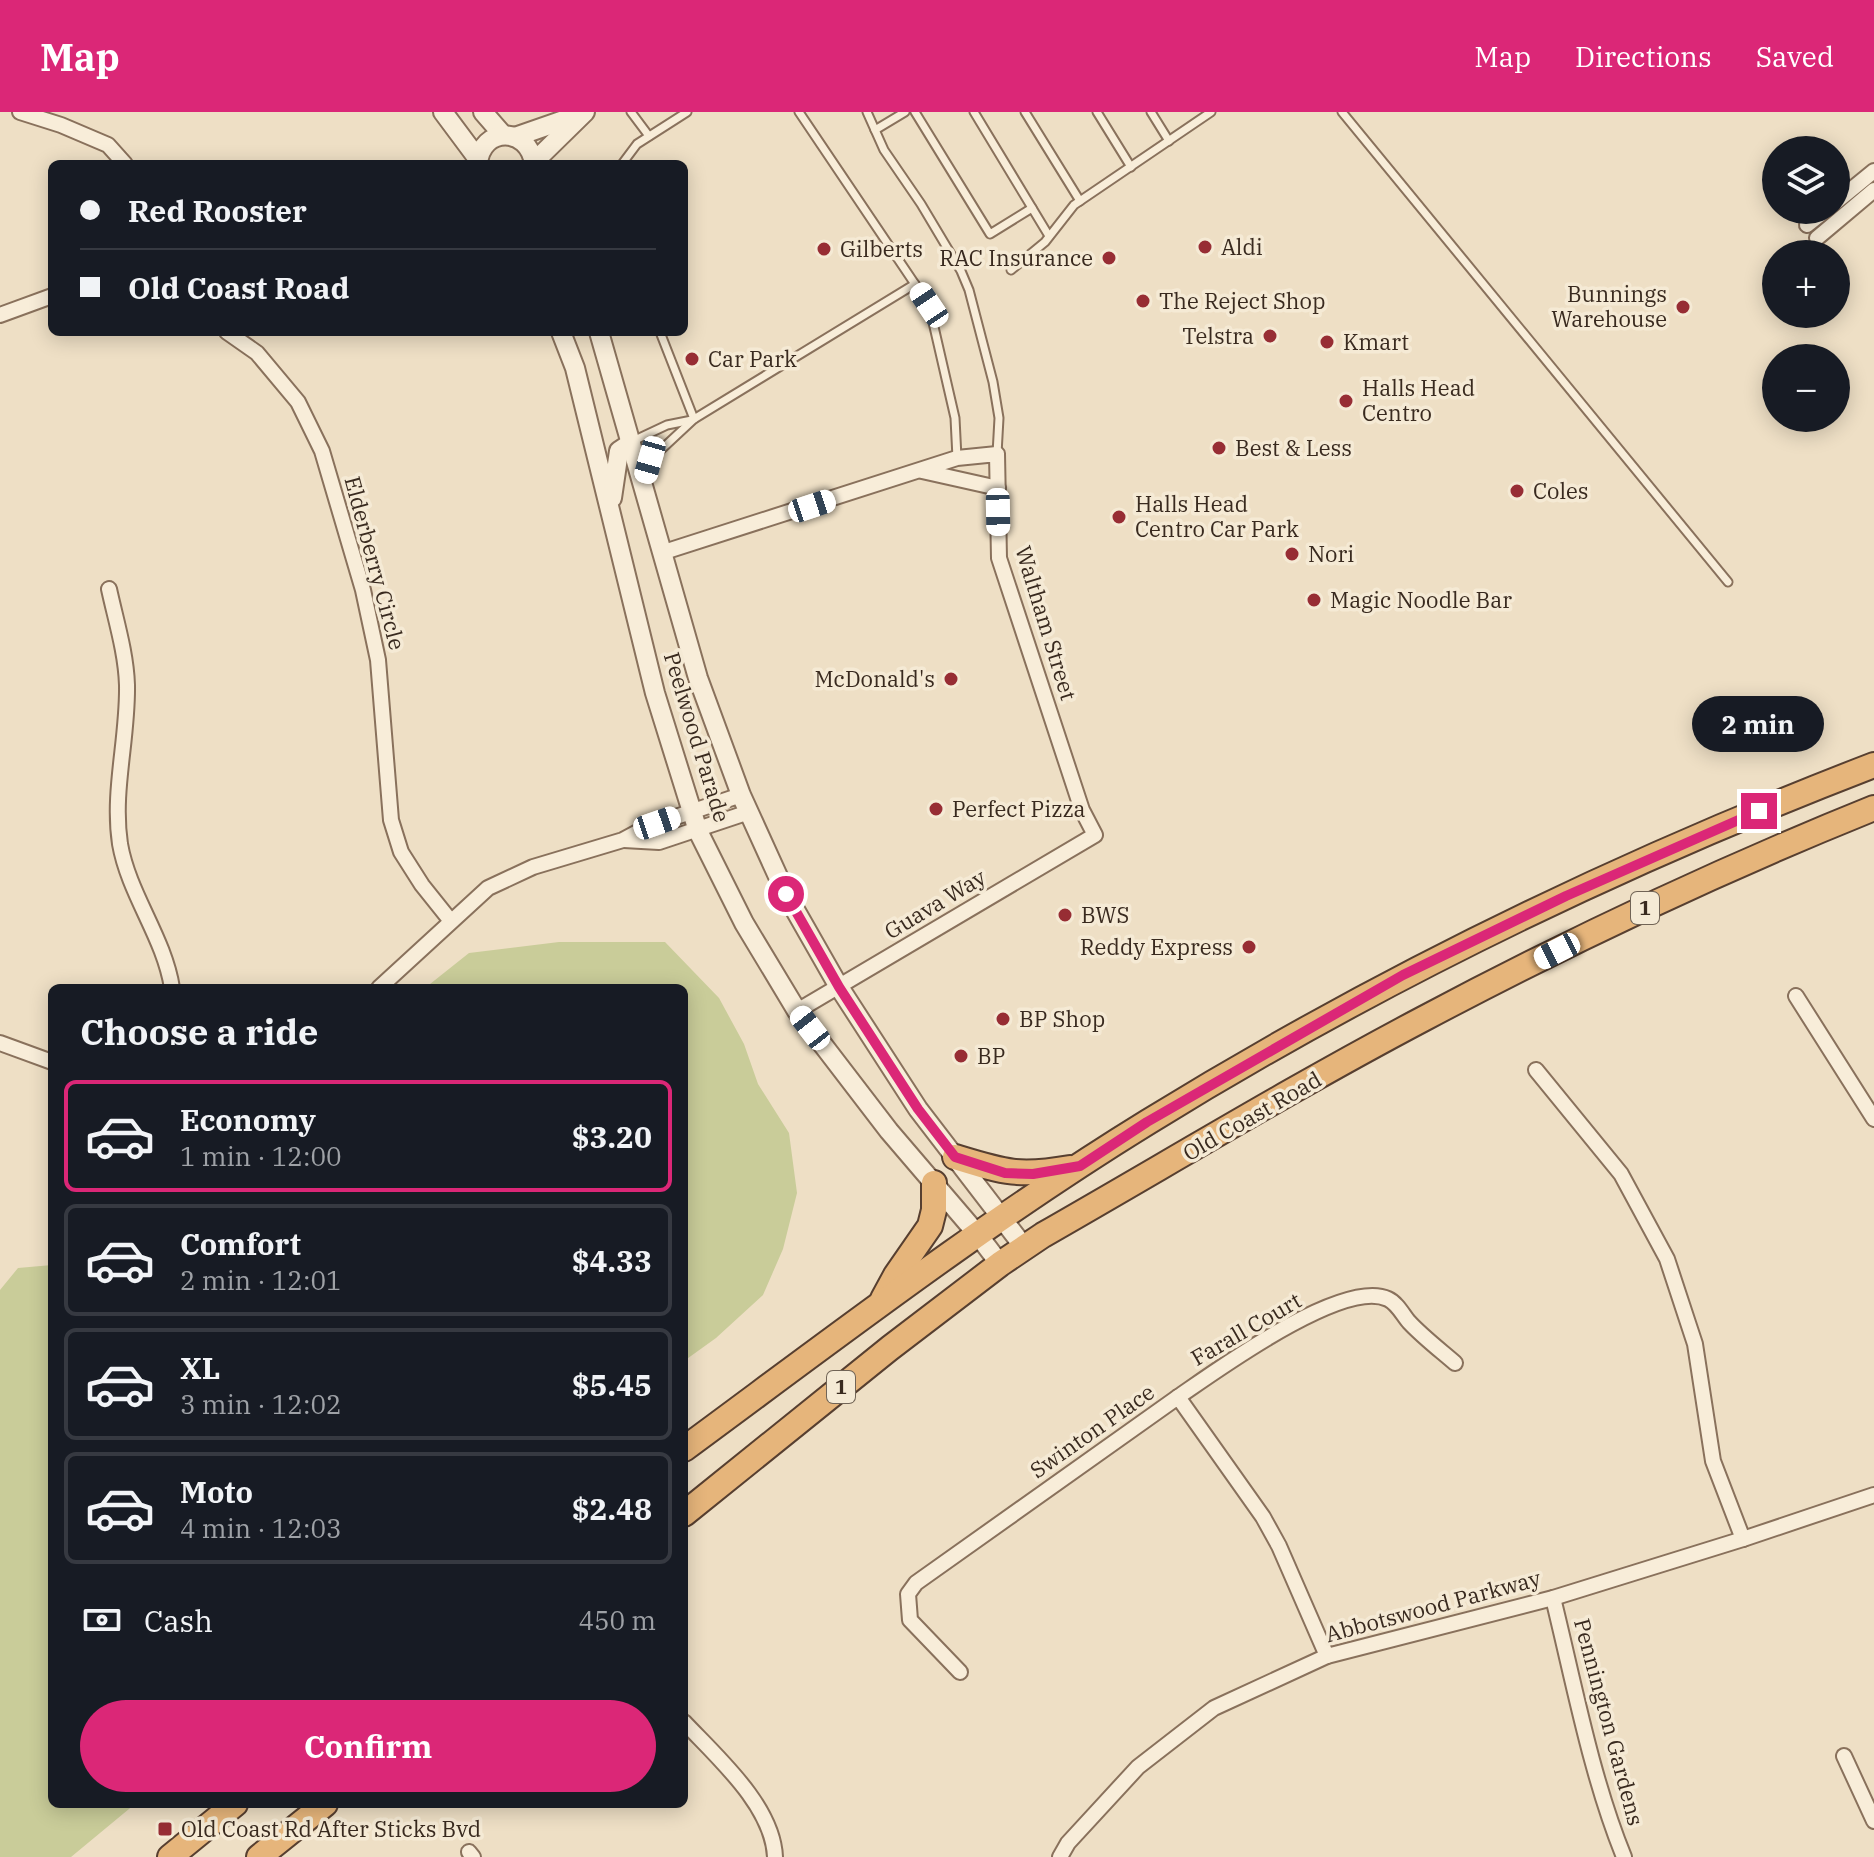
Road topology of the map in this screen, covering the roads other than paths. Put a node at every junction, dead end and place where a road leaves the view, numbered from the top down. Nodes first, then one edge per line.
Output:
1 (20, 112) edge
2 (443, 112) edge
3 (483, 112) edge
4 (631, 112) edge
5 (687, 112) edge
6 (799, 112) edge
7 (867, 112) edge
8 (905, 112) edge
9 (915, 112) edge
10 (974, 112) edge
11 (1025, 112) edge
12 (1097, 112) edge
13 (1151, 112) edge
14 (1210, 112) edge
15 (1342, 112) edge
16 (583, 113) edge
17 (875, 130) junction
18 (509, 136) junction
19 (649, 136) junction
20 (1169, 141) junction
21 (121, 160) edge
22 (477, 160) edge
23 (478, 160) edge
24 (533, 160) edge
25 (537, 160) edge
26 (625, 160) edge
27 (1131, 167) junction
28 (1874, 171) edge
29 (1874, 190) edge
30 (1850, 191) edge
31 (1080, 201) junction
32 (1032, 208) junction
33 (1049, 236) junction
34 (1817, 238) dead end
35 (1011, 270) dead end
36 (915, 284) junction
37 (48, 297) edge
38 (0, 315) edge
39 (233, 336) edge
40 (563, 336) edge
41 (600, 336) edge
42 (662, 336) edge
43 (694, 419) junction
44 (631, 443) junction
45 (997, 454) junction
46 (957, 458) junction
47 (921, 471) junction
48 (643, 487) junction
49 (998, 488) junction
50 (610, 513) junction
51 (661, 553) junction
52 (1728, 582) dead end
53 (109, 589) dead end
54 (1874, 765) edge
55 (745, 803) junction
56 (1874, 808) edge
57 (691, 812) junction
58 (698, 831) junction
59 (1095, 835) joint
60 (623, 840) junction
61 (450, 920) junction
62 (171, 984) edge
63 (383, 984) edge
64 (839, 987) junction
65 (1796, 996) dead end
66 (797, 1011) junction
67 (0, 1043) edge
68 (48, 1061) edge
69 (1536, 1070) dead end
70 (1874, 1119) edge
71 (955, 1157) junction
72 (1080, 1166) junction
73 (934, 1183) junction
74 (1003, 1217) junction
75 (978, 1235) junction
76 (1024, 1247) junction
77 (1000, 1264) junction
78 (880, 1305) junction
79 (1455, 1363) dead end
80 (1178, 1397) junction
81 (688, 1446) edge
82 (1874, 1495) edge
83 (688, 1511) edge
84 (1743, 1539) junction
85 (1553, 1598) junction
86 (1327, 1656) junction
87 (960, 1672) dead end
88 (688, 1726) edge
89 (1844, 1756) dead end
90 (230, 1808) edge
91 (320, 1808) edge
92 (1874, 1821) edge
93 (170, 1857) edge
94 (259, 1857) edge
95 (775, 1857) edge
96 (1060, 1857) edge
97 (1624, 1857) edge

1 - 21 street
2 - 22 street
3 - 18 street
4 - 19 lane
5 - 19 lane
6 - 36 lane
7 - 17 lane, Waltham Street
8 - 17 lane
9 - 32 lane
10 - 32 lane
11 - 31 lane
12 - 27 lane
13 - 20 lane
14 - 20 lane
15 - 52 lane
16 - 18 street
16 - 25 street
17 - 45 lane, Waltham Street
18 - 23 street
18 - 24 street
19 - 26 lane
20 - 27 lane
27 - 31 lane
28 - 30 street
29 - 34 street
31 - 33 lane
32 - 33 lane
33 - 35 lane
36 - 43 lane
36 - 46 lane
37 - 38 street
39 - 61 street, Elderberry Circle
40 - 50 street, Peelwood Parade
41 - 44 street, Peelwood Parade
42 - 43 lane
43 - 44 lane
43 - 48 lane
44 - 48 street, Peelwood Parade
44 - 50 street
45 - 46 street
45 - 49 street, Waltham Street
46 - 47 street
47 - 49 street
47 - 51 street
48 - 51 street, Peelwood Parade
49 - 59 street, Waltham Street
50 - 57 street, Peelwood Parade
51 - 55 street, Peelwood Parade
53 - 62 street
54 - 72 highway, 1
55 - 57 street
55 - 58 street
55 - 64 street, Peelwood Parade
56 - 76 highway, Old Coast Road / 1
57 - 58 street, Peelwood Parade
57 - 60 street
58 - 60 street
58 - 66 street, Peelwood Parade
59 - 64 street, Guava Way
60 - 61 street
61 - 63 street
64 - 66 street, Guava Way
64 - 71 street, Peelwood Parade
65 - 70 street
66 - 73 street, Peelwood Parade
67 - 68 street
69 - 84 street
71 - 72 highway
71 - 74 street, Peelwood Parade
72 - 74 highway, 1
73 - 75 street, Peelwood Parade
73 - 78 highway
74 - 75 highway, 1
74 - 76 street, Peelwood Parade
75 - 77 street, Peelwood Parade
75 - 78 highway, 1
76 - 77 highway, Old Coast Road / 1
77 - 83 highway, Old Coast Road / 1
78 - 81 highway, 1
79 - 80 street, Farall Court
80 - 86 street, Swinton Place
80 - 87 street, Swinton Place
82 - 84 street, Abbotswood Parkway
84 - 85 street, Abbotswood Parkway
85 - 86 street, Abbotswood Parkway
85 - 97 street, Pennington Gardens
86 - 96 street, Abbotswood Parkway
88 - 95 street
89 - 92 street
90 - 93 highway
91 - 94 highway

